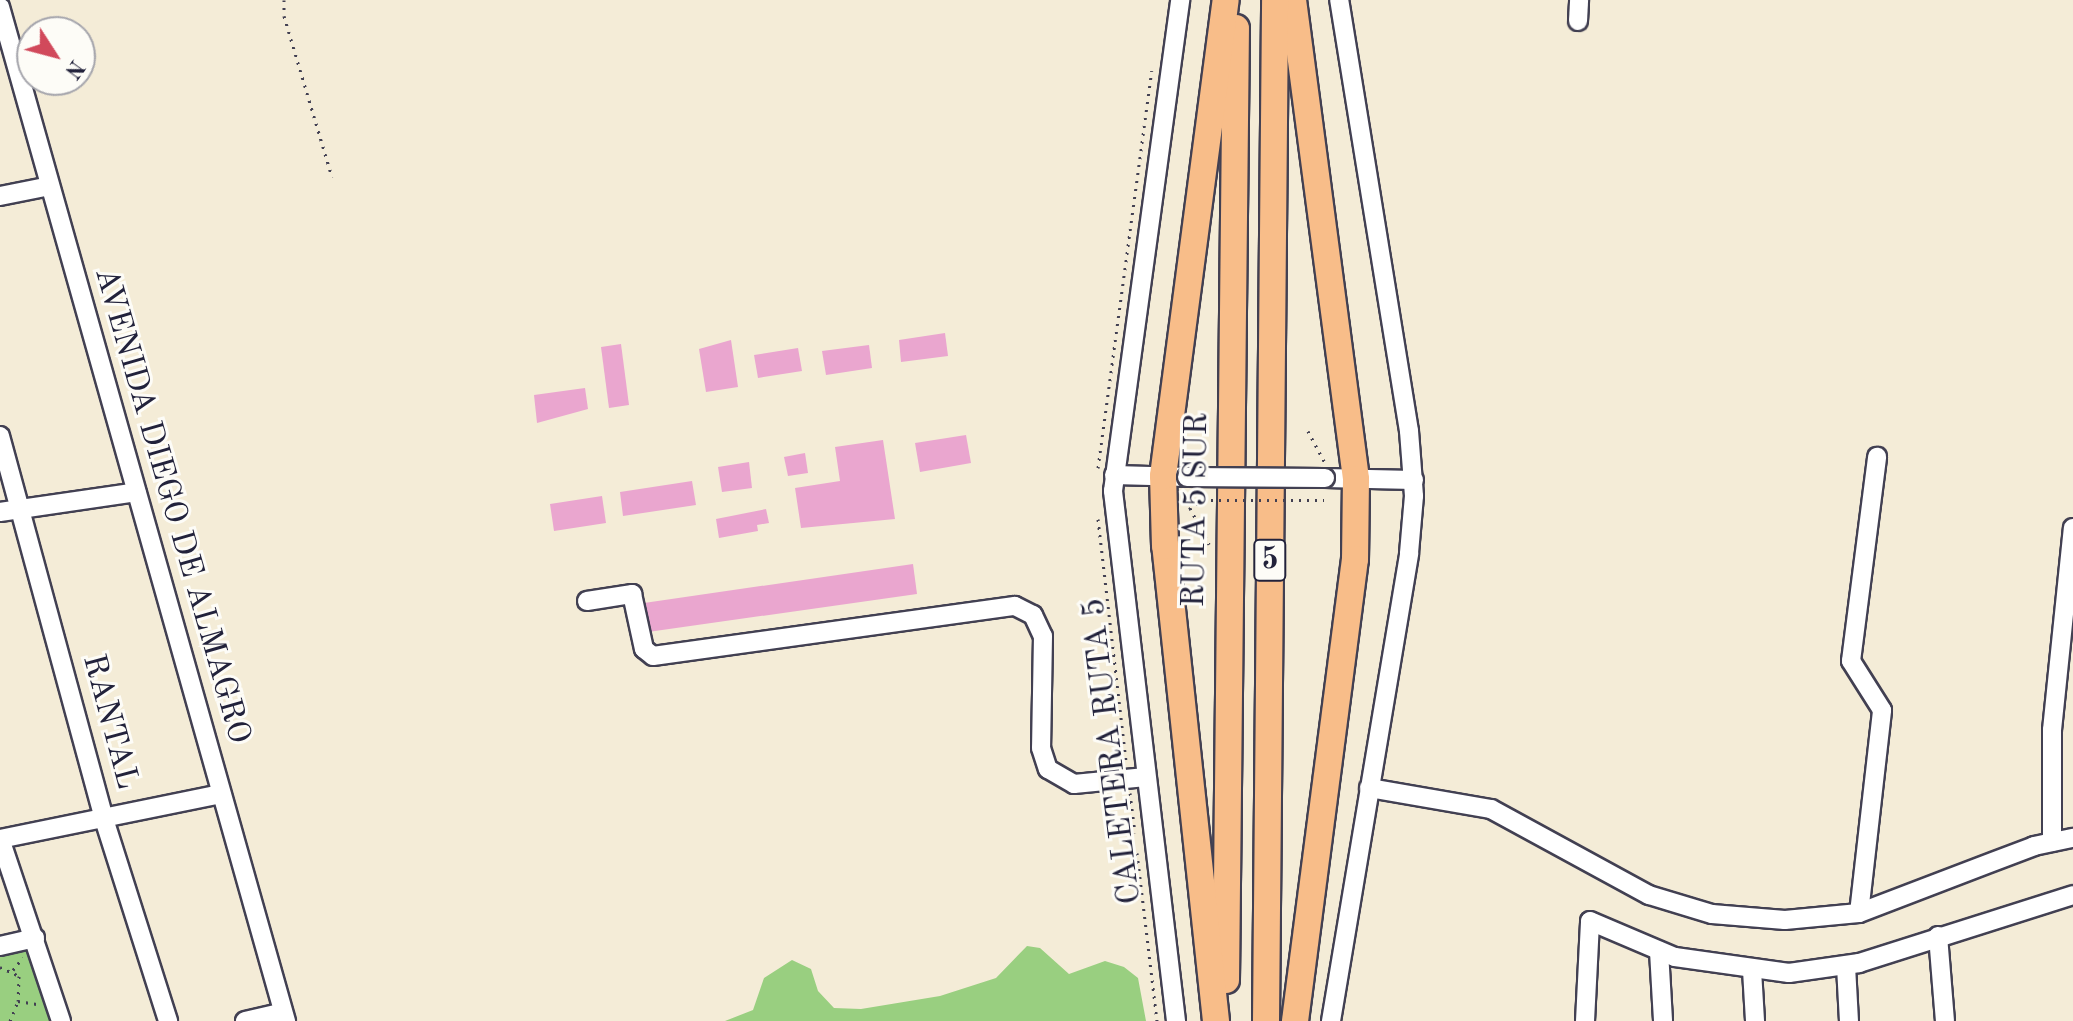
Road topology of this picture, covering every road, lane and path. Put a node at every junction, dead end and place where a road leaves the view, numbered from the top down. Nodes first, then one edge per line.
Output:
1 (284, 0) edge
2 (1180, 0) edge
3 (1226, 0) edge
4 (1236, 0) edge
5 (1275, 0) edge
6 (1293, 0) edge
7 (1339, 0) edge
8 (1579, 0) edge
9 (0, 7) edge
10 (1578, 21) dead end
11 (332, 177) dead end
12 (50, 186) junction
13 (0, 196) edge
14 (1308, 431) dead end
15 (0, 436) edge
16 (1877, 457) dead end
17 (1325, 468) junction
18 (1114, 475) junction
19 (1175, 477) junction
20 (1356, 479) junction
21 (1414, 480) junction
22 (137, 492) junction
23 (1203, 500) dead end
24 (1324, 500) dead end
25 (19, 508) junction
26 (1190, 508) dead end
27 (0, 512) edge
28 (1195, 519) dead end
29 (2073, 528) edge
30 (587, 601) dead end
31 (1146, 777) junction
32 (1369, 788) junction
33 (221, 794) junction
34 (104, 819) junction
35 (2073, 838) edge
36 (0, 839) edge
37 (2052, 842) junction
38 (2073, 895) edge
39 (1859, 913) junction
40 (1938, 936) junction
41 (35, 938) junction
42 (0, 946) edge
43 (1659, 951) junction
44 (1846, 966) junction
45 (0, 967) edge
46 (1752, 970) junction
47 (18, 1001) junction
48 (41, 1010) dead end
49 (1585, 1015) edge
50 (284, 1016) edge
51 (10, 1019) edge
52 (4, 1021) edge
53 (61, 1021) edge
54 (168, 1021) edge
55 (245, 1021) edge
56 (1176, 1021) edge
57 (1216, 1021) edge
58 (1226, 1021) edge
59 (1266, 1021) edge
60 (1295, 1021) edge
61 (1331, 1021) edge
62 (1663, 1021) edge
63 (1755, 1021) edge
64 (1849, 1021) edge
65 (1945, 1021) edge

1 - 11 path
2 - 18 street, CALETERA RUTA 5
3 - 19 highway
4 - 58 highway, RUTA 5 SUR / 5
5 - 59 highway, 5
6 - 20 highway
7 - 21 street
8 - 10 street
9 - 12 street, AVENIDA DIEGO DE ALMAGRO
12 - 13 street
12 - 22 street, AVENIDA DIEGO DE ALMAGRO
14 - 17 path
15 - 25 street, RANTAL
16 - 39 street
17 - 19 street, bridge
17 - 20 street
18 - 19 street
18 - 31 street, CALETERA RUTA 5
19 - 57 highway
20 - 21 street
20 - 60 highway
21 - 32 street
22 - 25 street
22 - 33 street, AVENIDA DIEGO DE ALMAGRO
23 - 24 path, bridge
25 - 27 street
25 - 34 street, RANTAL
26 - 28 path
29 - 37 street
30 - 31 street
31 - 56 street, CALETERA RUTA 5
32 - 39 street
32 - 61 street
33 - 34 street
33 - 50 street, AVENIDA DIEGO DE ALMAGRO
34 - 36 street
34 - 54 street, RANTAL
35 - 37 street
36 - 41 street
37 - 39 street
38 - 40 street
40 - 44 street
40 - 65 street
41 - 42 street
41 - 53 street
43 - 46 street
43 - 49 street
43 - 62 street
44 - 46 street
44 - 64 street
45 - 47 path
46 - 63 street
47 - 48 path
47 - 51 path
50 - 55 street
51 - 52 path

